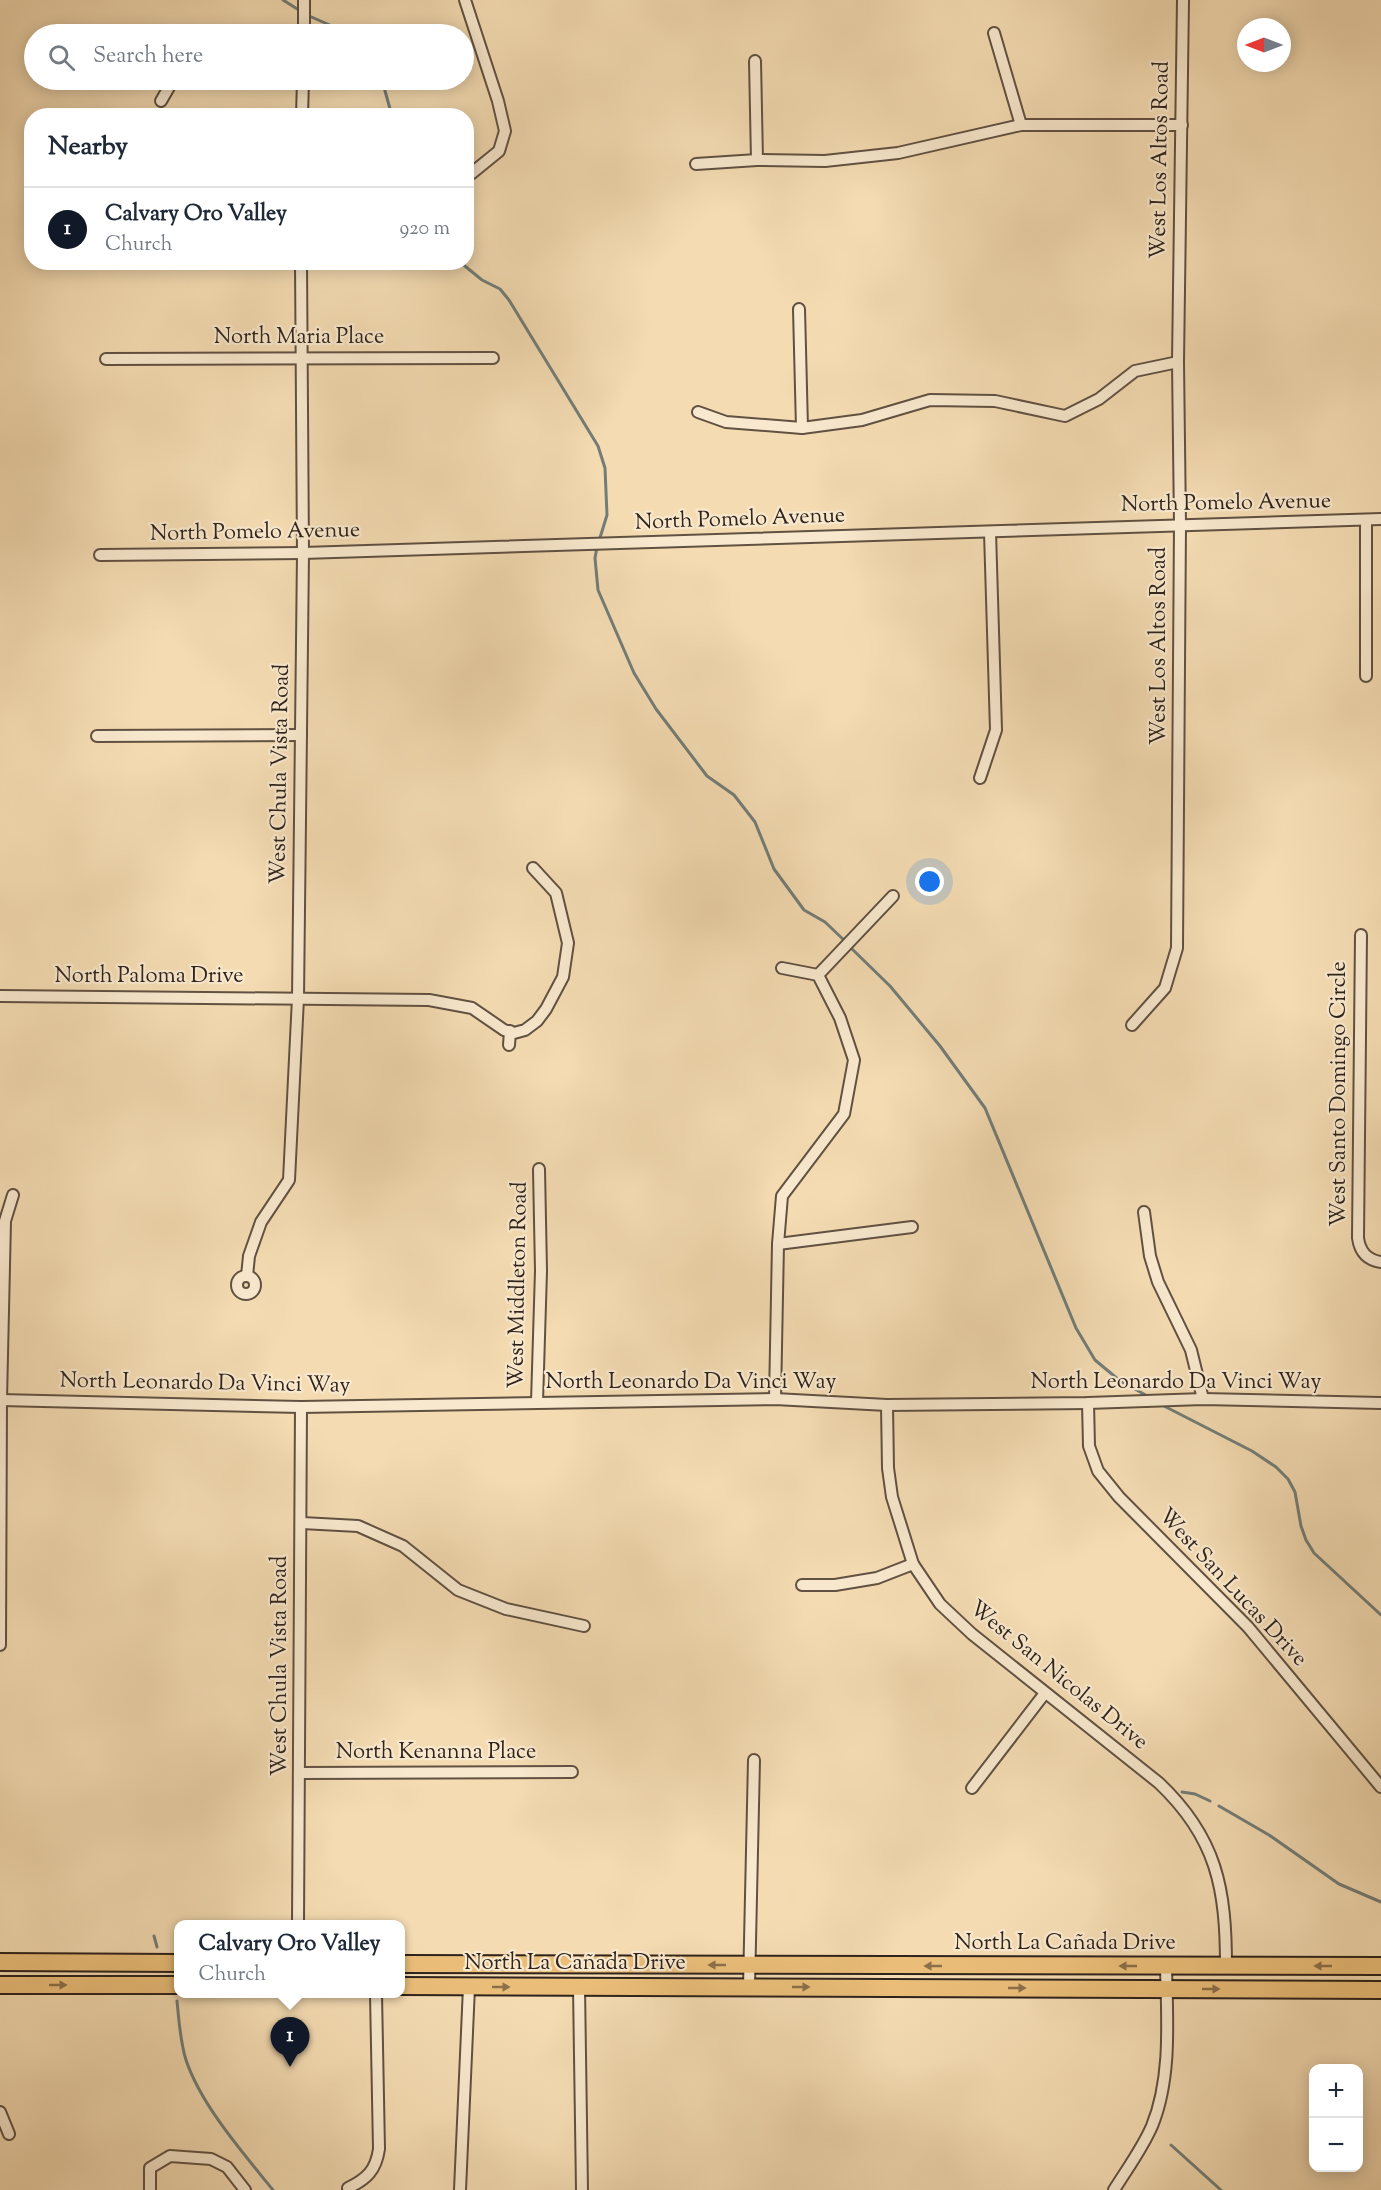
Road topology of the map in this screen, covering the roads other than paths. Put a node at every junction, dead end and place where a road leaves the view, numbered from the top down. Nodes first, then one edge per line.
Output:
1 (304, 0) edge
2 (465, 0) edge
3 (1183, 0) edge
4 (304, 24) edge
5 (473, 24) edge
6 (474, 27) edge
7 (994, 33) dead end
8 (755, 61) dead end
9 (167, 90) edge
10 (303, 90) edge
11 (161, 101) dead end
12 (302, 108) edge
13 (1021, 125) junction
14 (1182, 125) junction
15 (757, 160) junction
16 (696, 164) dead end
17 (474, 171) edge
18 (301, 270) edge
19 (799, 309) dead end
20 (301, 357) junction
21 (493, 358) dead end
22 (106, 359) dead end
23 (1178, 362) junction
24 (698, 412) dead end
25 (802, 428) junction
26 (1381, 519) edge
27 (1366, 520) junction
28 (1180, 524) junction
29 (990, 532) junction
30 (303, 553) junction
31 (100, 555) dead end
32 (1366, 676) dead end
33 (301, 735) junction
34 (97, 736) dead end
35 (980, 778) dead end
36 (533, 868) dead end
37 (893, 896) dead end
38 (1360, 935) dead end
39 (782, 968) dead end
40 (818, 975) junction
41 (0, 996) edge
42 (298, 998) junction
43 (1132, 1025) dead end
44 (510, 1031) junction
45 (509, 1045) dead end
46 (539, 1169) dead end
47 (13, 1195) dead end
48 (1144, 1212) dead end
49 (912, 1227) dead end
50 (778, 1244) junction
51 (1381, 1262) edge
52 (247, 1276) dead end
53 (775, 1399) junction
54 (0, 1400) edge
55 (1203, 1400) junction
56 (537, 1402) junction
57 (1088, 1403) junction
58 (1381, 1403) edge
59 (886, 1405) junction
60 (301, 1407) junction
61 (302, 1523) junction
62 (913, 1564) junction
63 (802, 1585) dead end
64 (584, 1626) dead end
65 (0, 1645) edge
66 (1045, 1693) junction
67 (754, 1760) dead end
68 (572, 1772) dead end
69 (300, 1773) junction
70 (1381, 1787) edge
71 (972, 1788) dead end
72 (298, 1920) edge
73 (0, 1962) edge
74 (174, 1963) edge
75 (405, 1964) edge
76 (749, 1965) junction
77 (1166, 1966) junction
78 (1226, 1966) junction
79 (1381, 1966) edge
80 (0, 1984) edge
81 (174, 1985) edge
82 (405, 1986) edge
83 (469, 1987) junction
84 (579, 1987) junction
85 (750, 1987) junction
86 (1166, 1989) junction
87 (1381, 1990) edge
88 (376, 1998) edge
89 (0, 2112) edge
90 (9, 2134) dead end
91 (348, 2189) edge
92 (150, 2190) edge
93 (245, 2190) edge
94 (460, 2190) edge
95 (582, 2190) edge
96 (1114, 2190) edge

1 - 4 street
2 - 5 street
3 - 14 street, West Los Altos Road
6 - 17 street
7 - 13 street
8 - 15 street
9 - 11 street
10 - 12 street
13 - 14 street
13 - 15 street
14 - 23 street, West Los Altos Road
15 - 16 street
18 - 20 street, West Chula Vista Road
19 - 25 street
20 - 21 street, North Maria Place
20 - 22 street, North Maria Place
20 - 30 street, West Chula Vista Road
23 - 25 street
23 - 28 street, West Los Altos Road
24 - 25 street
26 - 27 street, North Pomelo Avenue
27 - 28 street, North Pomelo Avenue
27 - 32 street
28 - 29 street, North Pomelo Avenue
28 - 43 street, West Los Altos Road
29 - 30 street, North Pomelo Avenue
29 - 35 street
30 - 31 street, North Pomelo Avenue
30 - 33 street, West Chula Vista Road
33 - 34 street
33 - 42 street, West Chula Vista Road
36 - 44 street
37 - 40 street
38 - 51 street, West Santo Domingo Circle
39 - 40 street
40 - 50 street
41 - 42 street, North Paloma Drive
42 - 44 street, North Paloma Drive
42 - 52 street, West Chula Vista Road
44 - 45 street
46 - 56 street, West Middleton Road
47 - 54 street
48 - 55 street
49 - 50 street
50 - 53 street
53 - 56 street, North Leonardo Da Vinci Way
53 - 59 street, North Leonardo Da Vinci Way
54 - 60 street, North Leonardo Da Vinci Way
54 - 65 street
55 - 57 street, North Leonardo Da Vinci Way
55 - 58 street, North Leonardo Da Vinci Way
56 - 60 street, North Leonardo Da Vinci Way
57 - 59 street, North Leonardo Da Vinci Way
57 - 70 street, West San Lucas Drive
59 - 62 street, West San Nicolas Drive
60 - 61 street, West Chula Vista Road
61 - 64 street
61 - 69 street, West Chula Vista Road
62 - 63 street
62 - 66 street, West San Nicolas Drive
66 - 71 street
66 - 78 street, West San Nicolas Drive
67 - 76 street
68 - 69 street, North Kenanna Place
69 - 72 street, West Chula Vista Road
73 - 74 main road
76 -> 75 main road, North La Cañada Drive
77 -> 76 main road, North La Cañada Drive
76 - 85 street
77 - 78 main road, North La Cañada Drive
77 - 86 street
79 -> 78 main road, North La Cañada Drive
80 -> 81 main road
82 - 83 main road, North La Cañada Drive
83 -> 84 main road, North La Cañada Drive
83 - 94 street
84 - 85 main road, North La Cañada Drive
84 - 95 street
85 -> 86 main road, North La Cañada Drive
86 -> 87 main road, North La Cañada Drive
86 - 96 street
88 - 91 street
89 - 90 street
92 - 93 street

